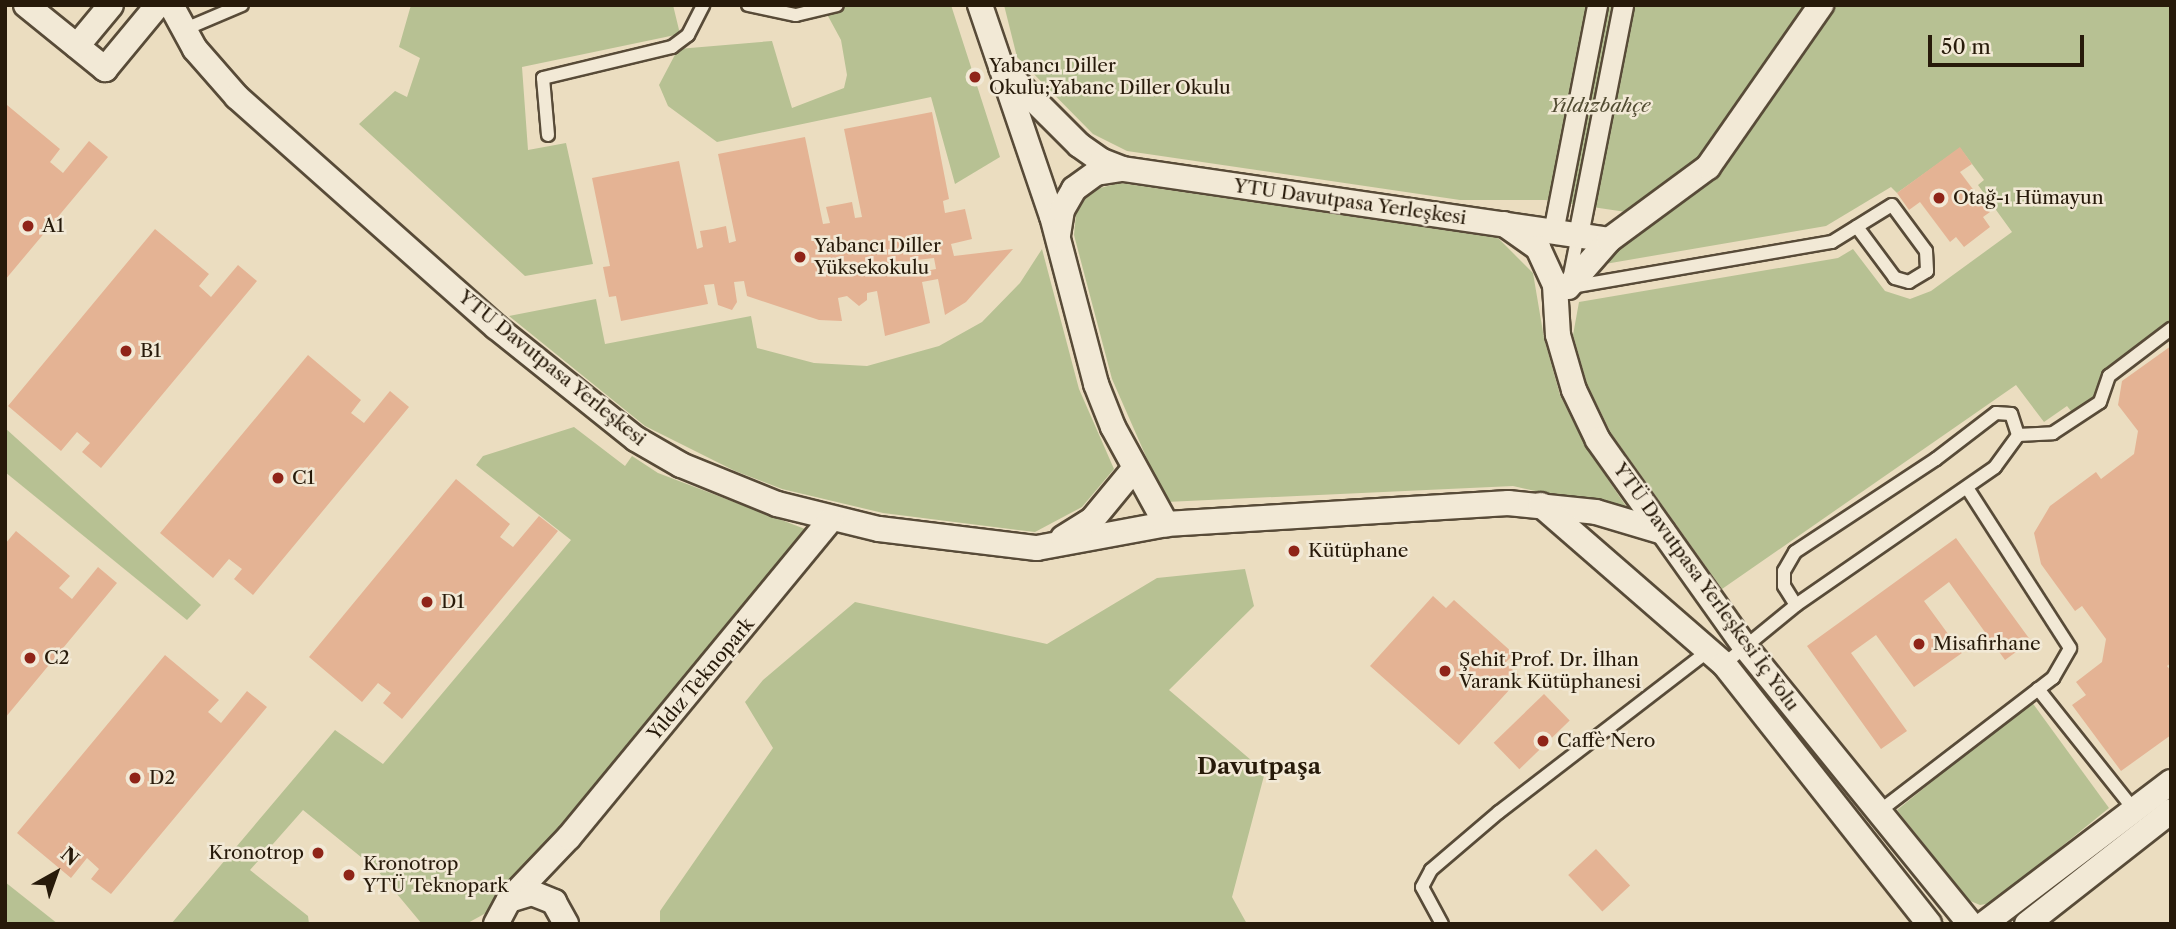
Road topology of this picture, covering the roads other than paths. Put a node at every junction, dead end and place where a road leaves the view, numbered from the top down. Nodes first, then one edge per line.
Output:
1 (26, 5) edge
2 (111, 5) edge
3 (158, 5) edge
4 (171, 5) edge
5 (242, 5) edge
6 (703, 5) edge
7 (748, 5) edge
8 (837, 5) edge
9 (980, 5) edge
10 (1597, 5) edge
11 (1623, 5) edge
12 (1821, 5) edge
13 (183, 30) junction
14 (76, 46) junction
15 (1001, 66) junction
16 (548, 135) dead end
17 (1123, 169) junction
18 (1504, 224) junction
19 (1857, 227) junction
20 (1565, 234) junction
21 (1058, 239) junction
22 (1609, 240) junction
23 (1567, 287) junction
24 (2171, 329) edge
25 (1558, 335) junction
26 (2018, 435) junction
27 (1134, 469) junction
28 (1968, 489) junction
29 (1540, 505) junction
30 (831, 519) junction
31 (1166, 524) junction
32 (1663, 532) junction
33 (1037, 548) junction
34 (1796, 605) junction
35 (1746, 648) junction
36 (1717, 657) junction
37 (2038, 689) junction
38 (2171, 782) edge
39 (2171, 811) edge
40 (1877, 813) junction
41 (2140, 817) junction
42 (569, 837) junction
43 (502, 911) edge
44 (564, 915) edge
45 (480, 924) edge
46 (1442, 924) edge
47 (1929, 924) edge
48 (1970, 924) edge
49 (1984, 924) edge
50 (2027, 924) edge

1 - 14 street
2 - 14 street
3 - 14 street
4 - 13 street, YTU Davutpasa Yerleşkesi
5 - 13 lane
6 - 16 lane
7 - 8 lane
9 - 15 street, YTU Davutpasa Yerleşkesi
10 - 20 street
11 - 20 street
12 - 22 street
13 - 30 street, YTU Davutpasa Yerleşkesi
15 - 17 street, YTU Davutpasa Yerleşkesi
15 - 21 street, YTU Davutpasa Yerleşkesi
17 - 18 street, YTU Davutpasa Yerleşkesi
17 - 21 street, YTU Davutpasa Yerleşkesi
18 - 20 street, YTU Davutpasa Yerleşkesi
18 - 25 street, YTÜ Davutpasa Yerleşkesi İç Yolu
19 - 19 lane
19 - 23 lane
20 - 22 street, YTU Davutpasa Yerleşkesi
20 - 23 lane
21 - 27 street, YTU Davutpasa Yerleşkesi
22 - 23 street
23 - 25 lane
24 - 26 lane
25 - 32 street, YTÜ Davutpasa Yerleşkesi İç Yolu
26 - 28 lane
26 - 34 lane
27 - 31 street, YTU Davutpasa Yerleşkesi
27 - 33 street
28 - 34 lane
28 - 37 lane
29 - 31 street, YTU Davutpasa Yerleşkesi
29 - 32 street, YTU Davutpasa Yerleşkesi
29 - 36 street, YTÜ Davutpasa Yerleşkesi İç Yolu
30 - 33 street, YTU Davutpasa Yerleşkesi
30 - 42 street, Yıldız Teknopark
31 - 33 street, YTU Davutpasa Yerleşkesi
32 - 35 street, YTÜ Davutpasa Yerleşkesi İç Yolu
34 - 35 lane
35 - 36 lane
35 - 40 street, YTÜ Davutpasa Yerleşkesi İç Yolu
36 - 46 lane
36 - 47 street, YTÜ Davutpasa Yerleşkesi İç Yolu
37 - 40 lane
37 - 41 lane
38 - 41 street
39 - 41 street
40 - 48 street, YTÜ Davutpasa Yerleşkesi İç Yolu
41 - 49 street
41 - 50 street
42 - 43 street, Yıldız Teknopark
42 - 44 street, Yıldız Teknopark
43 - 44 street
43 - 45 street, Yıldız Teknopark

